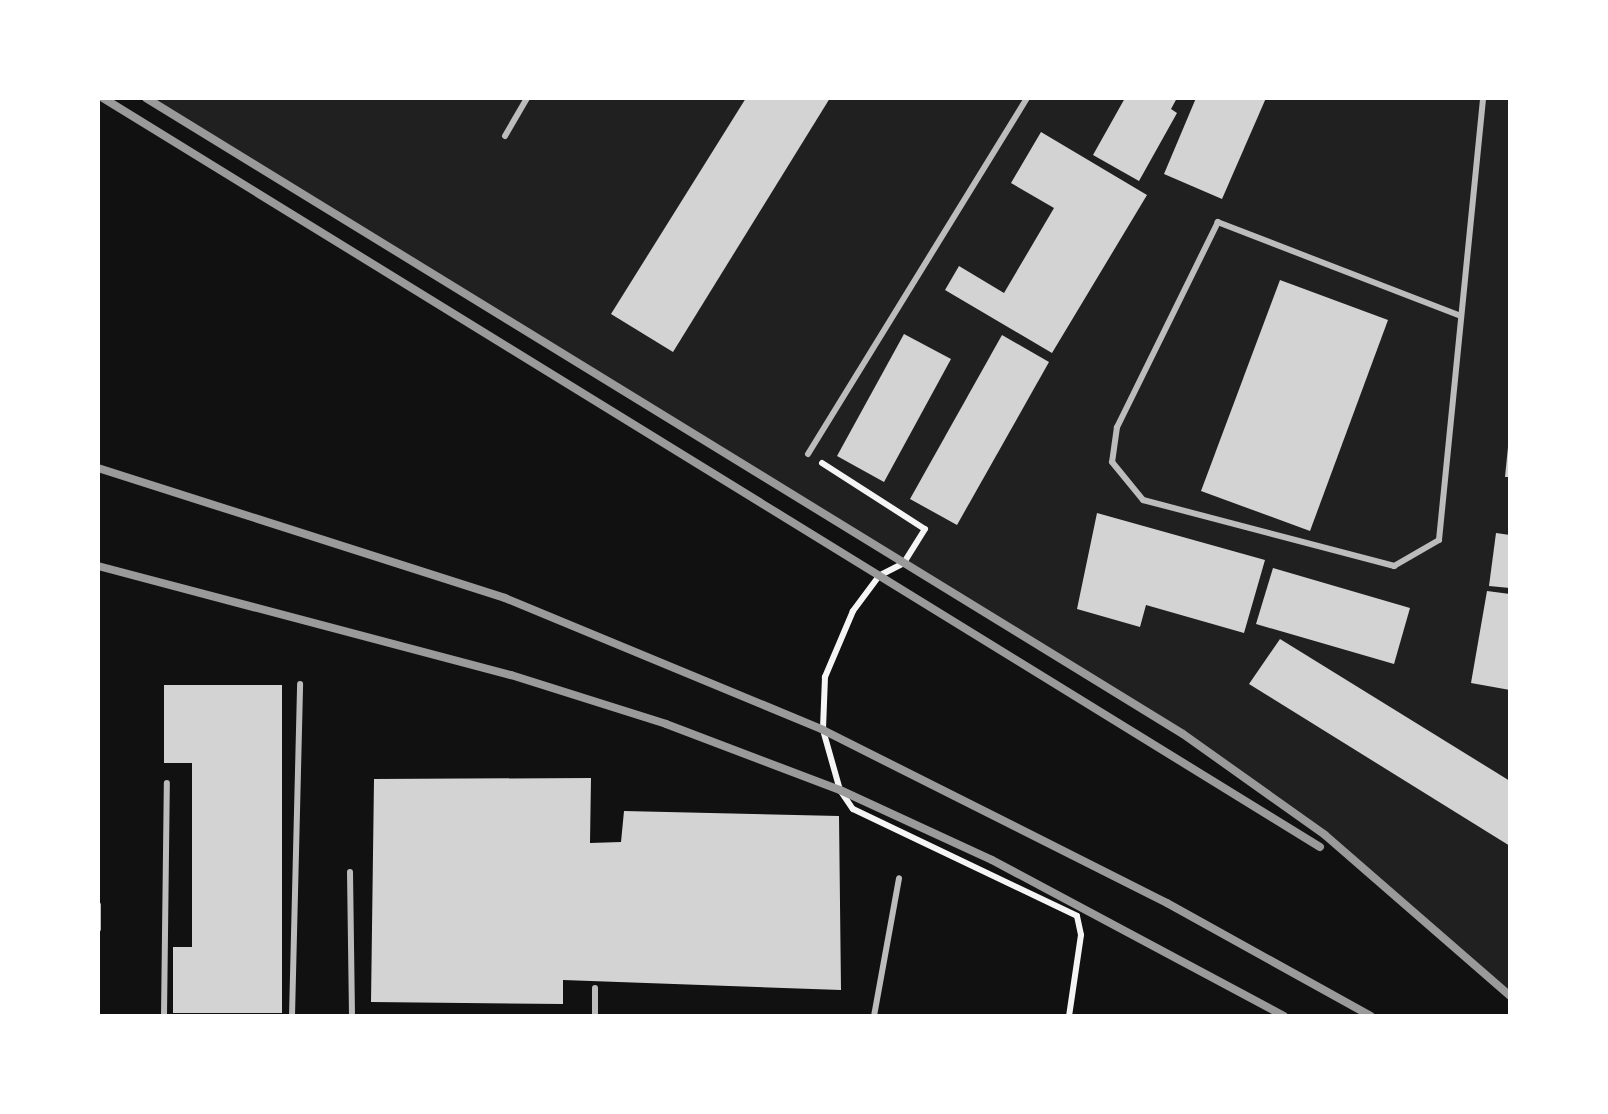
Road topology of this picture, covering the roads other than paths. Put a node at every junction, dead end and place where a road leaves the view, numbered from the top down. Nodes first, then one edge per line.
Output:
1 (527, 98) edge
2 (1026, 98) edge
3 (1483, 98) edge
4 (505, 136) dead end
5 (1461, 316) junction
6 (808, 454) road end
7 (300, 684) dead end
8 (167, 783) dead end
9 (350, 872) dead end
10 (899, 878) dead end
11 (98, 905) edge
12 (98, 929) edge
13 (595, 988) dead end
14 (164, 1016) edge
15 (292, 1016) edge
16 (352, 1016) edge
17 (595, 1016) edge
18 (874, 1016) edge

1 - 4 lane
2 - 6 lane
3 - 5 lane
5 - 5 lane
7 - 15 lane
8 - 14 lane
9 - 16 lane
10 - 18 lane
11 - 12 lane
13 - 17 lane

